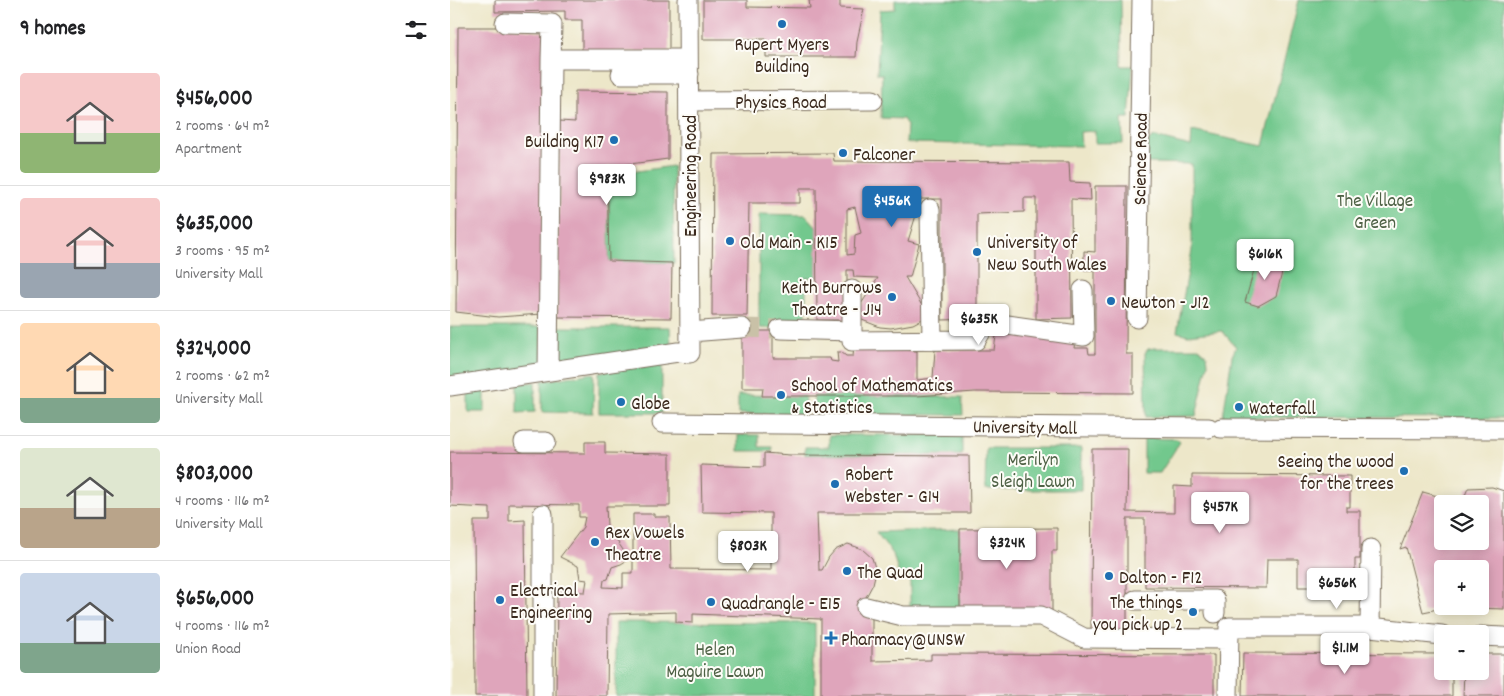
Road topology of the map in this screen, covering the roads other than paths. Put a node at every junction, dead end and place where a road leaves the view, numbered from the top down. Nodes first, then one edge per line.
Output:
1 (688, 0) edge
2 (1142, 0) edge
3 (505, 23) dead end
4 (552, 59) junction
5 (689, 66) junction
6 (621, 74) dead end
7 (873, 100) dead end
8 (689, 101) junction
9 (930, 209) dead end
10 (852, 290) dead end
11 (1083, 290) dead end
12 (1137, 318) dead end
13 (742, 328) tunnel mouth
14 (780, 330) tunnel mouth
15 (852, 331) junction
16 (690, 332) junction
17 (932, 339) junction
18 (548, 371) junction
19 (450, 386) edge
20 (662, 423) dead end
21 (1504, 429) edge
22 (524, 442) dead end
23 (546, 442) dead end
24 (543, 514) dead end
25 (1371, 549) dead end
26 (1135, 600) dead end
27 (866, 607) dead end
28 (1370, 627) junction
29 (1220, 628) junction
30 (1434, 634) edge
31 (1489, 636) edge
32 (1504, 637) edge
33 (543, 696) edge
34 (1228, 696) edge

1 - 5 street, Engineering Road
2 - 12 street, Science Road
3 - 4 street
4 - 5 street
4 - 18 street
5 - 6 street
5 - 8 street, Engineering Road
7 - 8 street, Physics Road
8 - 16 street, Engineering Road
9 - 17 street
10 - 15 street
11 - 17 street
13 - 16 street
14 - 15 street
15 - 17 street
16 - 18 street, Engineering Road
18 - 19 street
20 - 21 street, University Mall
22 - 23 street
24 - 33 street
25 - 28 street
26 - 29 street
27 - 29 street
28 - 29 street
28 - 30 street
29 - 34 street
31 - 32 street

